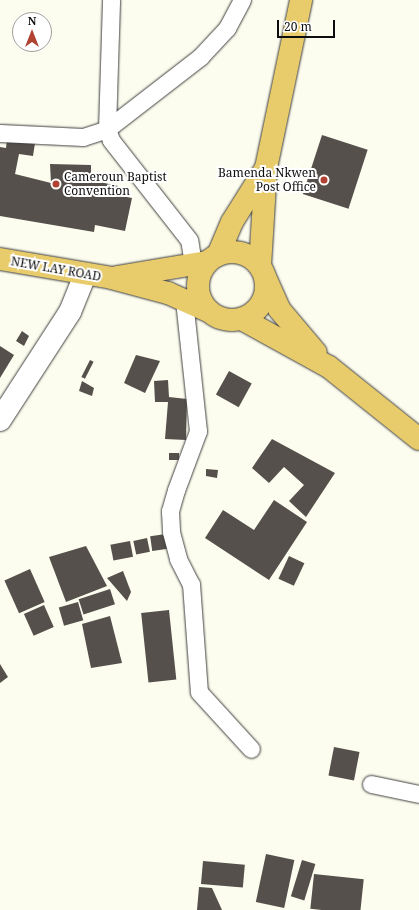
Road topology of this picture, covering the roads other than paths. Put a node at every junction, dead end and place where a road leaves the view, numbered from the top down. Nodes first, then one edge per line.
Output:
1 (111, 0) edge
2 (242, 0) edge
3 (301, 0) edge
4 (107, 129) junction
5 (0, 133) edge
6 (266, 168) junction
7 (0, 259) edge
8 (206, 260) junction
9 (262, 270) junction
10 (85, 275) junction
11 (112, 278) junction
12 (184, 300) junction
13 (208, 311) junction
14 (242, 319) junction
15 (329, 366) junction
16 (0, 420) edge
17 (419, 439) edge
18 (252, 749) dead end
19 (371, 784) dead end
20 (419, 794) edge

1 - 4 street
2 - 4 street
3 - 6 highway
4 - 5 street
4 - 8 street
6 - 8 highway
6 - 9 highway
7 - 10 highway, NEW LAY ROAD
8 - 9 highway
8 - 11 highway
8 - 13 highway
9 - 14 highway
9 - 15 highway
10 - 11 highway, NEW LAY ROAD
10 - 16 street
11 - 12 highway
12 - 13 highway
12 - 18 street
13 - 14 highway
14 - 15 highway
15 - 17 highway
19 - 20 street

